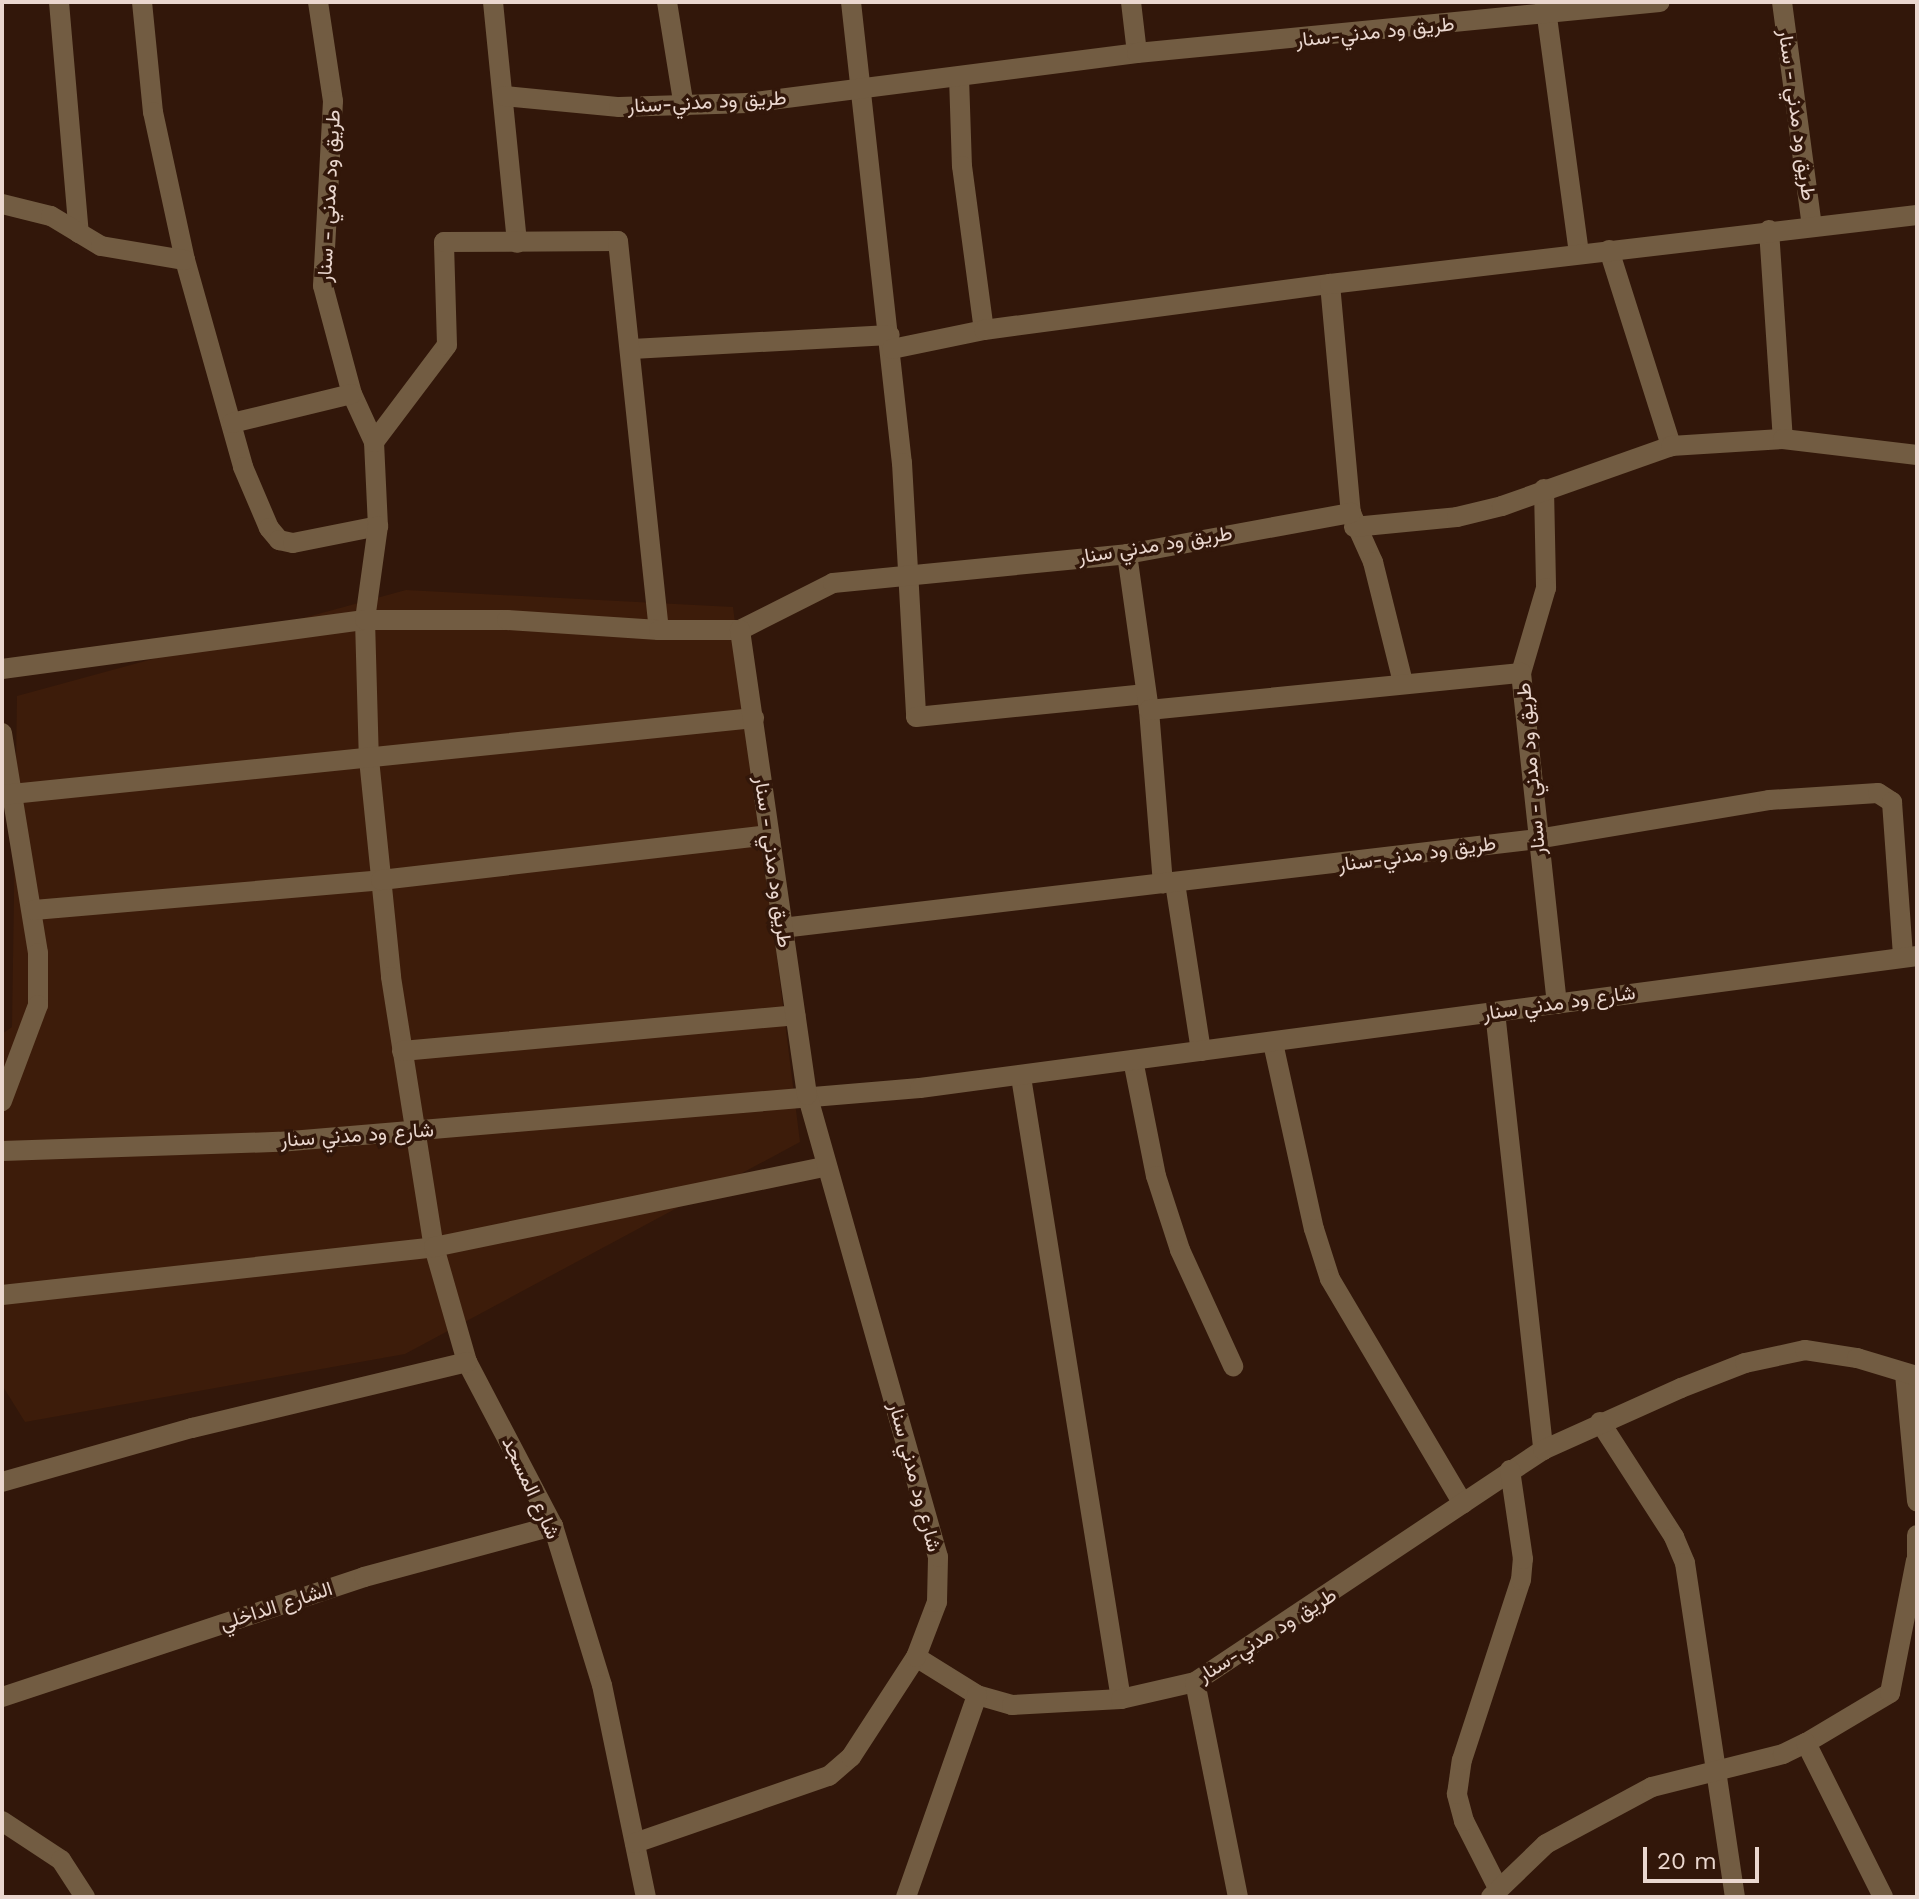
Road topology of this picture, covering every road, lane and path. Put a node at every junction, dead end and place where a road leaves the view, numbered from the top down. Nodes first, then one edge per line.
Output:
1 (59, 2) edge
2 (142, 2) edge
3 (318, 2) edge
4 (493, 2) edge
5 (667, 2) edge
6 (851, 2) edge
7 (1131, 2) edge
8 (1660, 2) edge
9 (1782, 2) edge
10 (1546, 8) edge
11 (1137, 53) junction
12 (959, 77) junction
13 (862, 88) junction
14 (504, 96) junction
15 (684, 107) junction
16 (2, 204) edge
17 (1917, 215) edge
18 (1812, 227) junction
19 (1769, 230) junction
20 (79, 233) junction
21 (517, 243) junction
22 (1609, 250) junction
23 (1579, 254) junction
24 (185, 260) junction
25 (1330, 284) junction
26 (984, 330) junction
27 (891, 342) junction
28 (632, 349) junction
29 (352, 394) junction
30 (232, 423) junction
31 (1783, 439) junction
32 (374, 442) junction
33 (1671, 446) junction
34 (1917, 455) edge
35 (1544, 489) junction
36 (1353, 520) junction
37 (378, 526) junction
38 (1127, 554) junction
39 (911, 575) junction
40 (365, 620) junction
41 (659, 630) junction
42 (740, 630) junction
43 (2, 669) edge
44 (1521, 673) junction
45 (1403, 682) junction
46 (1148, 702) junction
47 (754, 718) junction
48 (2, 733) edge
49 (369, 759) junction
50 (7, 794) edge
51 (769, 835) junction
52 (1537, 839) junction
53 (381, 880) junction
54 (1169, 883) junction
55 (34, 910) junction
56 (782, 928) junction
57 (1910, 957) edge
58 (1557, 1004) junction
59 (1495, 1012) junction
60 (795, 1015) junction
61 (1273, 1043) junction
62 (402, 1051) junction
63 (1201, 1051) junction
64 (1133, 1060) junction
65 (1021, 1077) junction
66 (807, 1095) junction
67 (2, 1101) edge
68 (415, 1131) junction
69 (2, 1151) edge
70 (825, 1167) junction
71 (434, 1247) junction
72 (2, 1295) edge
73 (467, 1362) junction
74 (1233, 1366) dead end
75 (1911, 1375) edge
76 (1600, 1422) junction
77 (1543, 1450) junction
78 (1510, 1470) junction
79 (2, 1482) edge
80 (1917, 1501) edge
81 (1463, 1504) junction
82 (553, 1526) junction
83 (1917, 1535) edge
84 (1916, 1561) edge
85 (916, 1657) junction
86 (1195, 1682) junction
87 (977, 1695) junction
88 (2, 1697) edge
89 (1121, 1699) junction
90 (1806, 1743) junction
91 (1719, 1766) junction
92 (2, 1821) edge
93 (635, 1843) junction
94 (1494, 1892) edge
95 (85, 1897) edge
96 (646, 1897) edge
97 (906, 1897) edge
98 (1238, 1897) edge
99 (1735, 1897) edge
100 (1883, 1897) edge

1 - 20 street
2 - 24 street
3 - 29 street, طريق ود مدني - سنار
4 - 14 street
5 - 15 street
6 - 13 street
7 - 11 street
8 - 10 street, طريق ود مدني-سنار
9 - 18 street, طريق ود مدني - سنار
10 - 11 street, طريق ود مدني-سنار
10 - 23 street
11 - 12 street, طريق ود مدني-سنار
12 - 13 street, طريق ود مدني-سنار
12 - 26 street
13 - 15 street, طريق ود مدني-سنار
13 - 27 street
14 - 15 street, طريق ود مدني-سنار
14 - 21 street
16 - 20 street
17 - 18 street, طريق ود مدني - سنار
18 - 19 street, طريق ود مدني - سنار
19 - 22 street, طريق ود مدني - سنار
19 - 31 street
20 - 24 street
21 - 28 street
21 - 32 street
22 - 23 street, طريق ود مدني - سنار
22 - 33 street
23 - 25 street, طريق ود مدني - سنار
24 - 30 street
25 - 26 street, طريق ود مدني - سنار
25 - 36 street
26 - 27 street, طريق ود مدني - سنار
27 - 28 street, طريق ود مدني - سنار
27 - 39 street
28 - 41 street
29 - 30 street
29 - 32 street, طريق ود مدني - سنار
30 - 37 street
31 - 33 street
31 - 34 street
32 - 37 street, طريق ود مدني - سنار
33 - 35 street
35 - 36 street
35 - 44 street, طريق ود مدني - سنار
36 - 38 street, طريق ود مدني سنار
36 - 45 street
37 - 40 street
38 - 39 street, طريق ود مدني سنار
38 - 46 street
39 - 42 street
39 - 46 street
40 - 41 street
40 - 43 street
40 - 49 street, شارع المسجد
41 - 42 street
42 - 47 street, طريق ود مدني - سنار
44 - 45 street
44 - 52 street, طريق ود مدني - سنار
45 - 46 street
46 - 54 street
47 - 49 street
47 - 51 street, طريق ود مدني - سنار
48 - 50 street
49 - 50 street
49 - 53 street, شارع المسجد
50 - 55 street
51 - 53 street
51 - 56 street, طريق ود مدني - سنار
52 - 54 street, طريق ود مدني-سنار
52 - 57 street, طريق ود مدني-سنار
52 - 58 street, طريق ود مدني - سنار
53 - 55 street
53 - 62 street, شارع المسجد
54 - 56 street, طريق ود مدني-سنار
54 - 63 street
55 - 67 street
56 - 60 street, طريق ود مدني - سنار
57 - 58 street, شارع ود مدني سنار
58 - 59 street, شارع ود مدني سنار
59 - 61 street, شارع ود مدني سنار
59 - 77 street
60 - 62 street
60 - 66 street, طريق ود مدني - سنار
61 - 63 street, شارع ود مدني سنار
61 - 81 street
62 - 68 street, شارع المسجد
63 - 64 street, شارع ود مدني سنار
64 - 65 street, شارع ود مدني سنار
64 - 74 street
65 - 66 street, شارع ود مدني سنار
65 - 89 street
66 - 68 street, شارع ود مدني سنار
66 - 70 street, شارع ود مدني سنار
68 - 69 street, شارع ود مدني سنار
68 - 71 street, شارع المسجد
70 - 71 street
70 - 85 street, شارع ود مدني سنار
71 - 72 street
71 - 73 street, شارع المسجد
73 - 79 street
73 - 82 street, شارع المسجد
75 - 76 street, طريق ود مدني-سنار
75 - 80 street
76 - 77 street, طريق ود مدني-سنار
76 - 91 street
77 - 78 street, طريق ود مدني-سنار
78 - 81 street, طريق ود مدني-سنار
78 - 94 street
81 - 86 street, طريق ود مدني-سنار
82 - 88 street, الشارع الداخلي
82 - 93 street, شارع المسجد
83 - 84 street
84 - 90 street
85 - 87 street, طريق ود مدني-سنار
85 - 93 street, شارع ود مدني سنار
86 - 89 street, طريق ود مدني-سنار
86 - 98 street
87 - 89 street, طريق ود مدني-سنار
87 - 97 street
90 - 91 street
90 - 100 street
91 - 94 street
91 - 99 street
92 - 95 street
93 - 96 street, شارع المسجد

